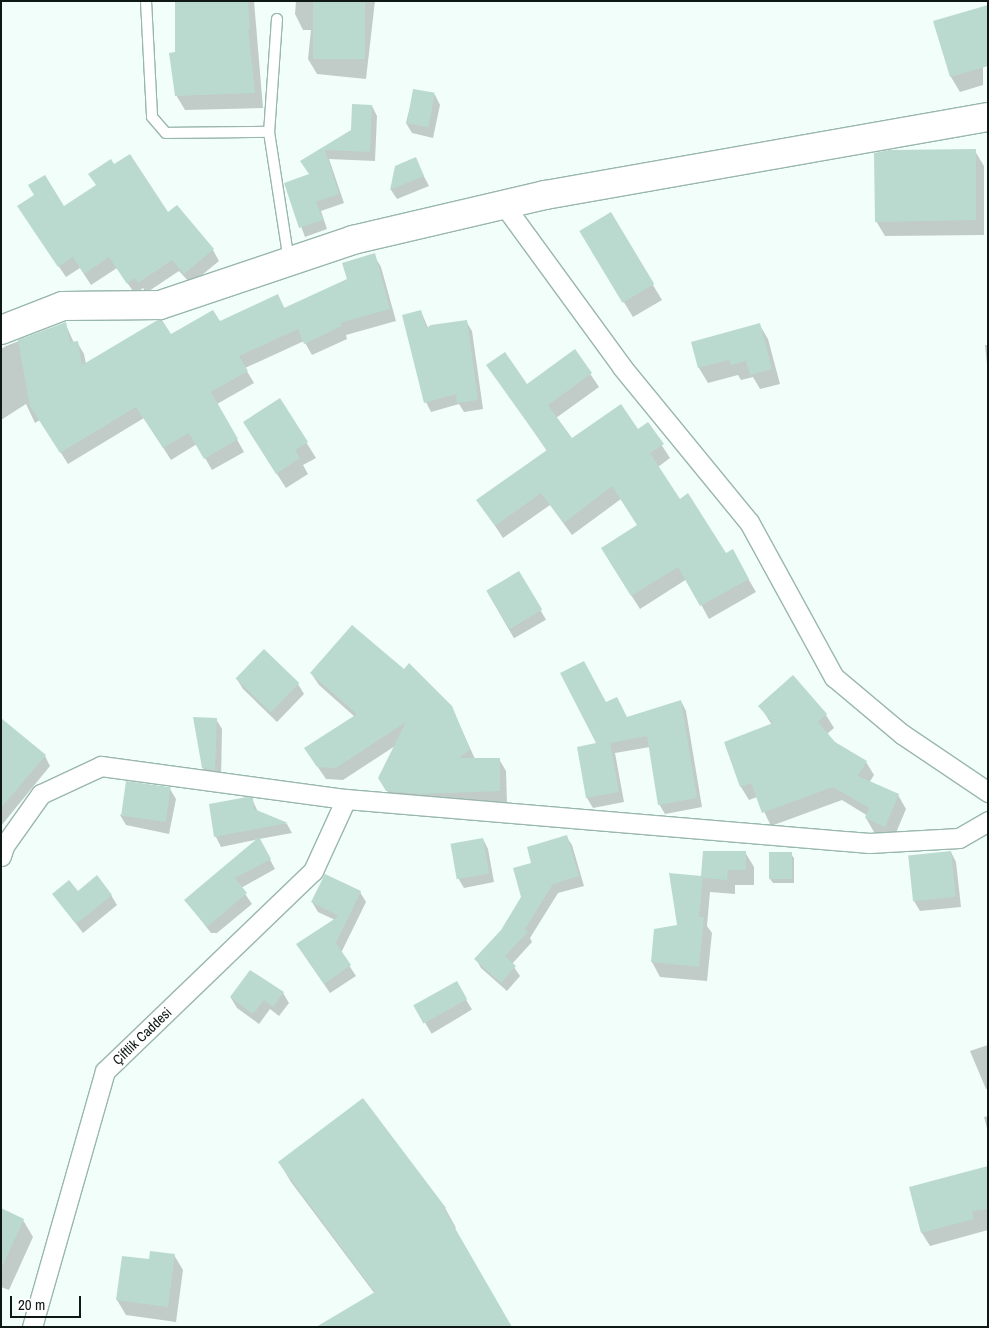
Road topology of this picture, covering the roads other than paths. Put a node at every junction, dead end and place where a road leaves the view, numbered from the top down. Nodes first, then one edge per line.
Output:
1 (146, 1) edge
2 (277, 19) dead end
3 (988, 117) edge
4 (269, 132) junction
5 (504, 205) junction
6 (290, 262) junction
7 (1, 330) edge
8 (988, 792) edge
9 (346, 799) junction
10 (988, 821) edge
11 (1, 856) edge
12 (32, 1327) edge

1 - 4 lane
2 - 4 lane
3 - 5 street
4 - 6 lane
5 - 6 street
5 - 8 street
6 - 7 street
9 - 10 street
9 - 11 street
9 - 12 street, Çiftlik Caddesi

